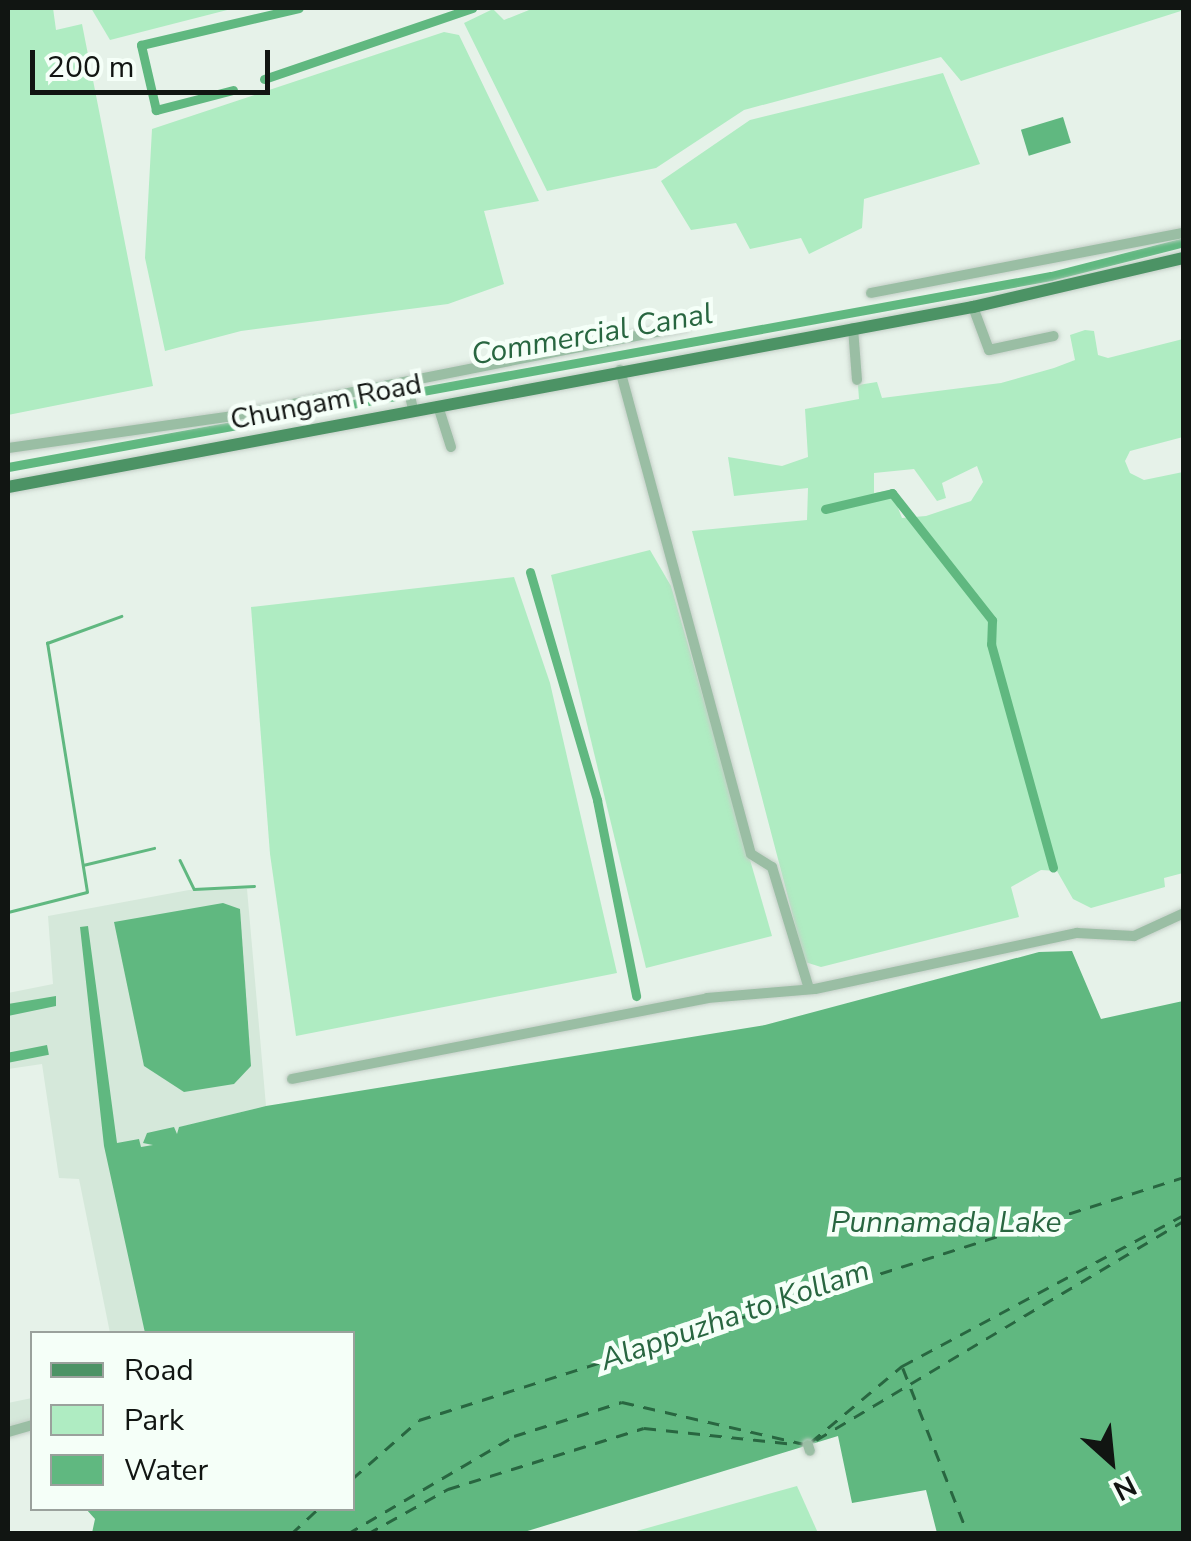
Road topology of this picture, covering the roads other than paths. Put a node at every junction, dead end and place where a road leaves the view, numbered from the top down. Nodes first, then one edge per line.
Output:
1 (1184, 233) edge
2 (1184, 258) edge
3 (871, 293) dead end
4 (974, 307) junction
5 (685, 326) dead end
6 (853, 328) junction
7 (1054, 336) dead end
8 (620, 370) junction
9 (857, 380) dead end
10 (407, 384) junction
11 (438, 406) junction
12 (413, 408) junction
13 (452, 447) dead end
14 (8, 448) edge
15 (8, 487) edge
16 (1184, 914) edge
17 (809, 989) junction
18 (292, 1079) dead end

1 - 3 street
2 - 4 main road, Chungam Road
4 - 6 main road, Chungam Road
4 - 7 street
5 - 10 street
6 - 8 main road, Chungam Road
6 - 9 street
8 - 11 main road, Chungam Road
8 - 17 street
10 - 12 street
10 - 14 street
11 - 12 main road, Chungam Road
11 - 13 street
12 - 15 main road, Chungam Road
16 - 17 street
17 - 18 street

